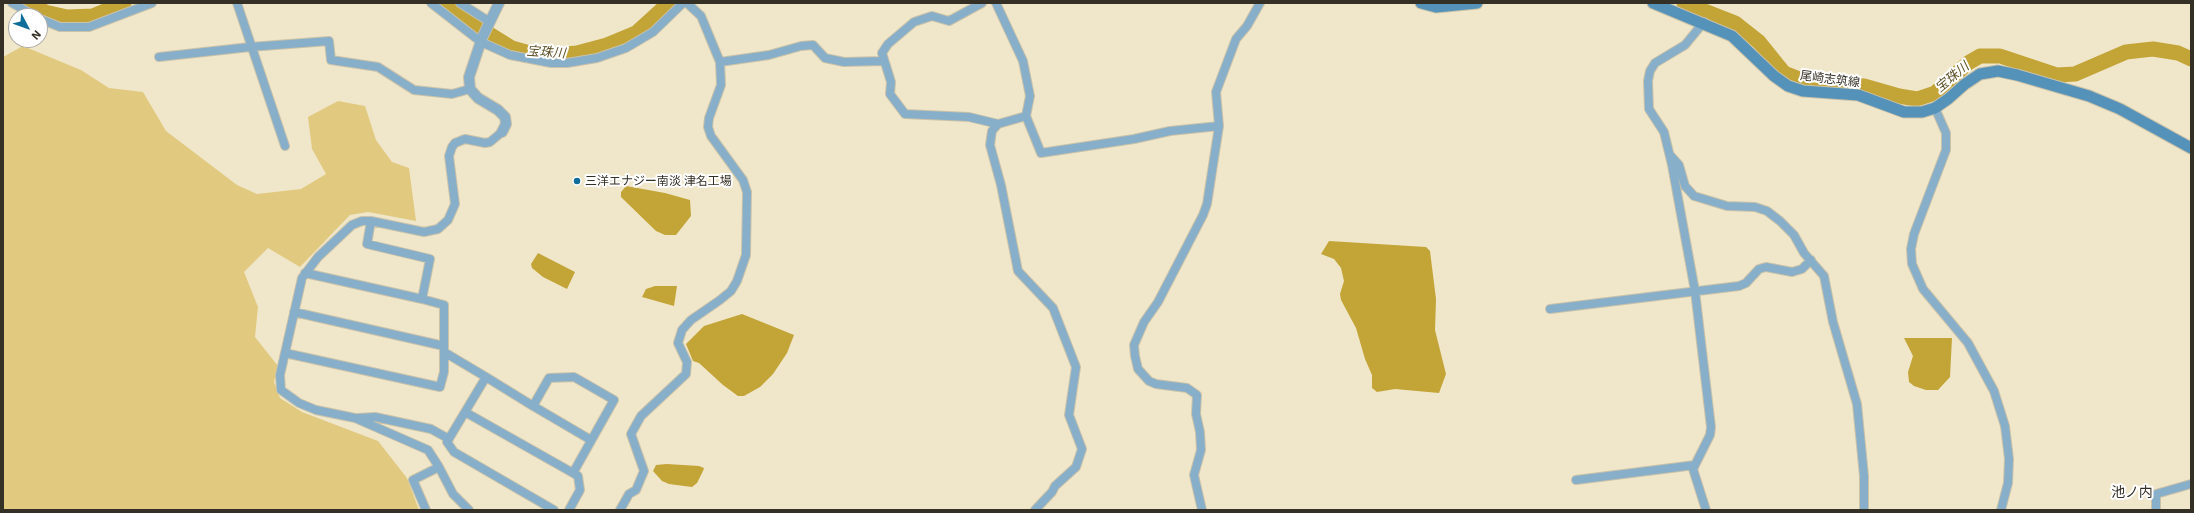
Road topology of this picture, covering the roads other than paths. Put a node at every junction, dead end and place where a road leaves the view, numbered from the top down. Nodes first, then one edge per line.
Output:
1 (12, 3) edge
2 (152, 3) edge
3 (237, 3) edge
4 (431, 3) edge
5 (460, 3) edge
6 (499, 3) edge
7 (683, 3) edge
8 (687, 3) edge
9 (982, 3) edge
10 (996, 3) edge
11 (1260, 3) edge
12 (1421, 3) edge
13 (1477, 3) edge
14 (1652, 3) edge
15 (21, 8) edge
16 (48, 22) edge
17 (1704, 22) junction
18 (490, 23) junction
19 (482, 40) junction
20 (250, 47) junction
21 (159, 57) dead end
22 (883, 60) junction
23 (720, 62) junction
24 (470, 89) junction
25 (1935, 108) junction
26 (1026, 116) junction
27 (998, 124) junction
28 (1219, 126) junction
29 (502, 132) joint
30 (285, 146) dead end
31 (2191, 148) edge
32 (1669, 155) junction
33 (371, 221) junction
34 (1811, 260) junction
35 (305, 273) junction
36 (1695, 291) junction
37 (422, 299) junction
38 (1550, 309) dead end
39 (294, 312) junction
40 (444, 349) junction
41 (285, 353) junction
42 (486, 377) junction
43 (533, 406) junction
44 (465, 412) junction
45 (355, 418) junction
46 (449, 439) junction
47 (591, 440) junction
48 (1695, 465) junction
49 (439, 467) junction
50 (572, 473) junction
51 (1576, 480) dead end
52 (2191, 484) edge
53 (426, 510) edge
54 (469, 510) edge
55 (554, 510) edge
56 (569, 510) edge
57 (620, 510) edge
58 (1034, 510) edge
59 (1202, 510) edge
60 (1706, 510) edge
61 (1864, 510) edge
62 (2001, 510) edge
63 (2156, 510) edge

1 - 15 street
2 - 16 street
3 - 20 street
4 - 19 street
5 - 18 street
6 - 18 street
7 - 19 street
8 - 23 street
9 - 22 street
10 - 26 street
11 - 28 street
12 - 13 main road
14 - 17 main road, 尾崎志筑線
17 - 25 main road, 尾崎志筑線
17 - 32 street
18 - 19 street
19 - 24 street
20 - 21 street
20 - 24 street
20 - 30 street
22 - 23 street
22 - 27 street
23 - 57 street
24 - 29 street
25 - 31 main road, 尾崎志筑線
25 - 62 street
26 - 27 street
26 - 28 street
27 - 58 street
28 - 59 street
29 - 33 street
32 - 34 street
32 - 36 street
33 - 35 street
33 - 37 street
34 - 36 street
34 - 61 street
35 - 37 street
35 - 39 street
36 - 38 street
36 - 48 street
37 - 40 street
39 - 40 street
39 - 41 street
40 - 41 street
40 - 42 street
41 - 45 street
42 - 43 street
42 - 44 street
43 - 47 street
43 - 47 street
44 - 46 street
44 - 50 street
45 - 46 street
45 - 49 street
46 - 55 street
47 - 50 street
48 - 51 street
48 - 60 street
49 - 53 street
49 - 54 street
50 - 56 street
52 - 63 street

